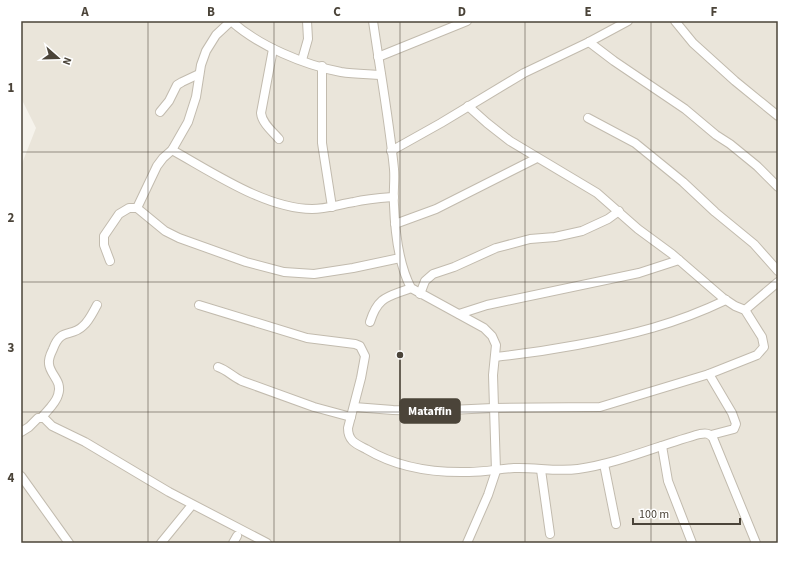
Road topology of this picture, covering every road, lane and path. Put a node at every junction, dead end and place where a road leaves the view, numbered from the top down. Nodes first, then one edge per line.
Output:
1 (307, 21) edge
2 (373, 21) edge
3 (467, 21) edge
4 (628, 21) edge
5 (675, 21) edge
6 (233, 22) edge
7 (589, 42) junction
8 (273, 49) junction
9 (378, 57) junction
10 (302, 60) junction
11 (322, 66) junction
12 (199, 74) junction
13 (381, 75) junction
14 (468, 106) junction
15 (160, 112) dead end
16 (778, 116) edge
17 (588, 118) dead end
18 (279, 139) dead end
19 (172, 150) junction
20 (391, 151) junction
21 (537, 158) junction
22 (778, 187) edge
23 (394, 197) junction
24 (332, 207) junction
25 (137, 208) junction
26 (619, 211) junction
27 (396, 224) junction
28 (400, 258) junction
29 (679, 260) junction
30 (110, 261) dead end
31 (778, 271) edge
32 (778, 282) edge
33 (411, 288) junction
34 (420, 294) junction
35 (726, 300) junction
36 (97, 305) dead end
37 (199, 305) dead end
38 (745, 310) junction
39 (459, 314) junction
40 (370, 322) dead end
41 (495, 357) junction
42 (218, 367) dead end
43 (708, 374) junction
44 (354, 407) junction
45 (493, 408) junction
46 (42, 417) junction
47 (351, 417) junction
48 (21, 432) edge
49 (711, 435) junction
50 (662, 446) junction
51 (604, 464) junction
52 (496, 470) junction
53 (541, 470) junction
54 (21, 476) edge
55 (192, 505) junction
56 (616, 524) dead end
57 (550, 534) dead end
58 (69, 543) edge
59 (161, 543) edge
60 (267, 543) edge
61 (467, 543) edge
62 (692, 543) edge
63 (756, 543) edge

1 - 10 street
2 - 9 street
3 - 9 street
4 - 7 street
5 - 16 street
6 - 8 street
6 - 12 street
7 - 14 street
7 - 22 street
8 - 10 street
8 - 18 street
9 - 13 street
10 - 11 street
11 - 13 street
11 - 24 street
12 - 15 street
12 - 19 street
13 - 20 street
14 - 20 street
14 - 21 street
17 - 31 street
19 - 24 street
19 - 25 street
20 - 23 street
21 - 26 street
21 - 27 street
23 - 24 street
23 - 27 street
25 - 28 street
25 - 30 street
26 - 29 street
26 - 34 street
27 - 28 street
28 - 33 street
29 - 35 street
29 - 39 street
32 - 38 street
33 - 34 street
33 - 40 street
34 - 39 street
35 - 38 street
35 - 41 street
36 - 46 street
37 - 44 street
38 - 43 street
39 - 41 street
41 - 45 street
42 - 47 street
43 - 45 street
43 - 49 street
44 - 45 street
44 - 47 street
45 - 52 street
46 - 48 street
46 - 55 street
47 - 52 street
49 - 50 street
49 - 63 street
50 - 51 street
50 - 62 street
51 - 53 street
51 - 56 street
52 - 53 street
52 - 61 street
53 - 57 street
54 - 58 street
55 - 59 street
55 - 60 street

